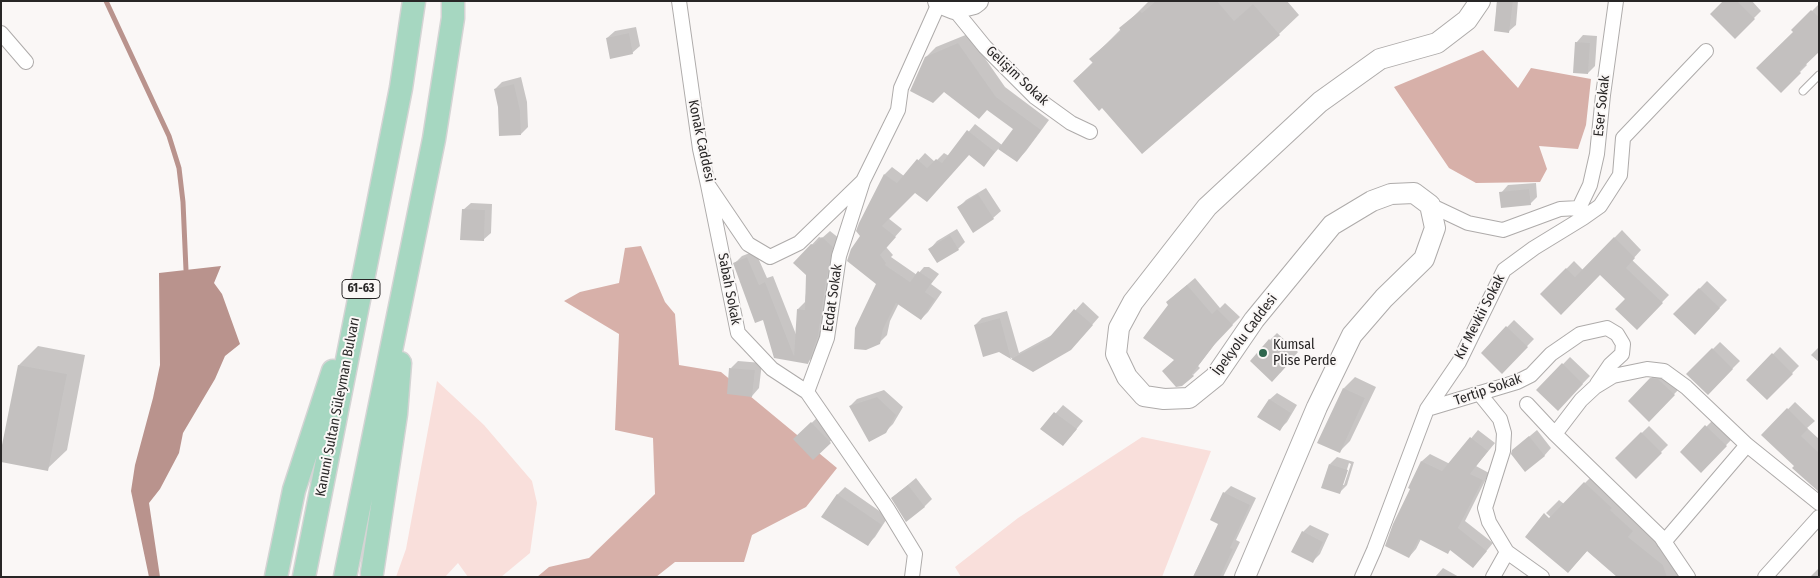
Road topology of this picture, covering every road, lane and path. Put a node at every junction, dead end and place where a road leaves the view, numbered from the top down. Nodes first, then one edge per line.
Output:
1 (414, 1) edge
2 (453, 1) edge
3 (679, 1) edge
4 (978, 1) edge
5 (1480, 1) edge
6 (1616, 1) edge
7 (944, 5) edge
8 (1, 34) edge
9 (1706, 51) dead end
10 (26, 62) dead end
11 (1819, 75) edge
12 (1803, 91) dead end
13 (1090, 132) dead end
14 (863, 181) junction
15 (708, 185) junction
16 (1430, 205) junction
17 (1581, 213) junction
18 (407, 268) junction
19 (362, 284) junction
20 (1595, 387) junction
21 (807, 392) junction
22 (1479, 393) junction
23 (1527, 404) dead end
24 (1427, 409) junction
25 (1555, 434) junction
26 (1747, 445) junction
27 (1819, 503) edge
28 (1819, 517) edge
29 (1664, 542) junction
30 (1507, 552) junction
31 (372, 573) dead end
32 (276, 577) edge
33 (304, 577) edge
34 (345, 577) edge
35 (912, 577) edge
36 (1245, 577) edge
37 (1362, 577) edge
38 (1493, 577) edge
39 (1542, 577) edge
40 (1688, 577) edge
41 (1765, 577) edge

1 - 19 main road, Kanuni Sultan Süleyman Bulvarı / 61-63
2 - 18 main road
3 - 15 street, Konak Caddesi
4 - 7 street
5 - 16 street, İpekyolu Caddesi
6 - 17 street, Eser Sokak
7 - 13 street, Gelişim Sokak
7 - 14 street, Ecdat Sokak
8 - 10 street
9 - 17 street, Kır Mevkii Sokak
11 - 12 lane
14 - 15 street, Konak Caddesi
14 - 21 street, Ecdat Sokak
15 - 21 street, Sabah Sokak
16 - 17 street
16 - 36 street
17 - 24 street, Kır Mevkii Sokak
18 - 31 main road
18 - 34 main road
19 - 32 main road, 61-63
19 - 33 main road, Kanuni Sultan Süleyman Bulvarı / 61-63
20 - 22 street, Tertip Sokak
20 - 25 street, Tertip Sokak
20 - 26 street, Tertip Sokak
21 - 35 street
22 - 24 street, Tertip Sokak
22 - 30 street
23 - 25 street, Tertip Sokak
24 - 37 street, Kır Mevkii Sokak
25 - 29 street, Tertip Sokak
26 - 27 street, Tertip Sokak
26 - 29 street
28 - 41 street
29 - 40 street, Tertip Sokak
30 - 38 street
30 - 39 street

